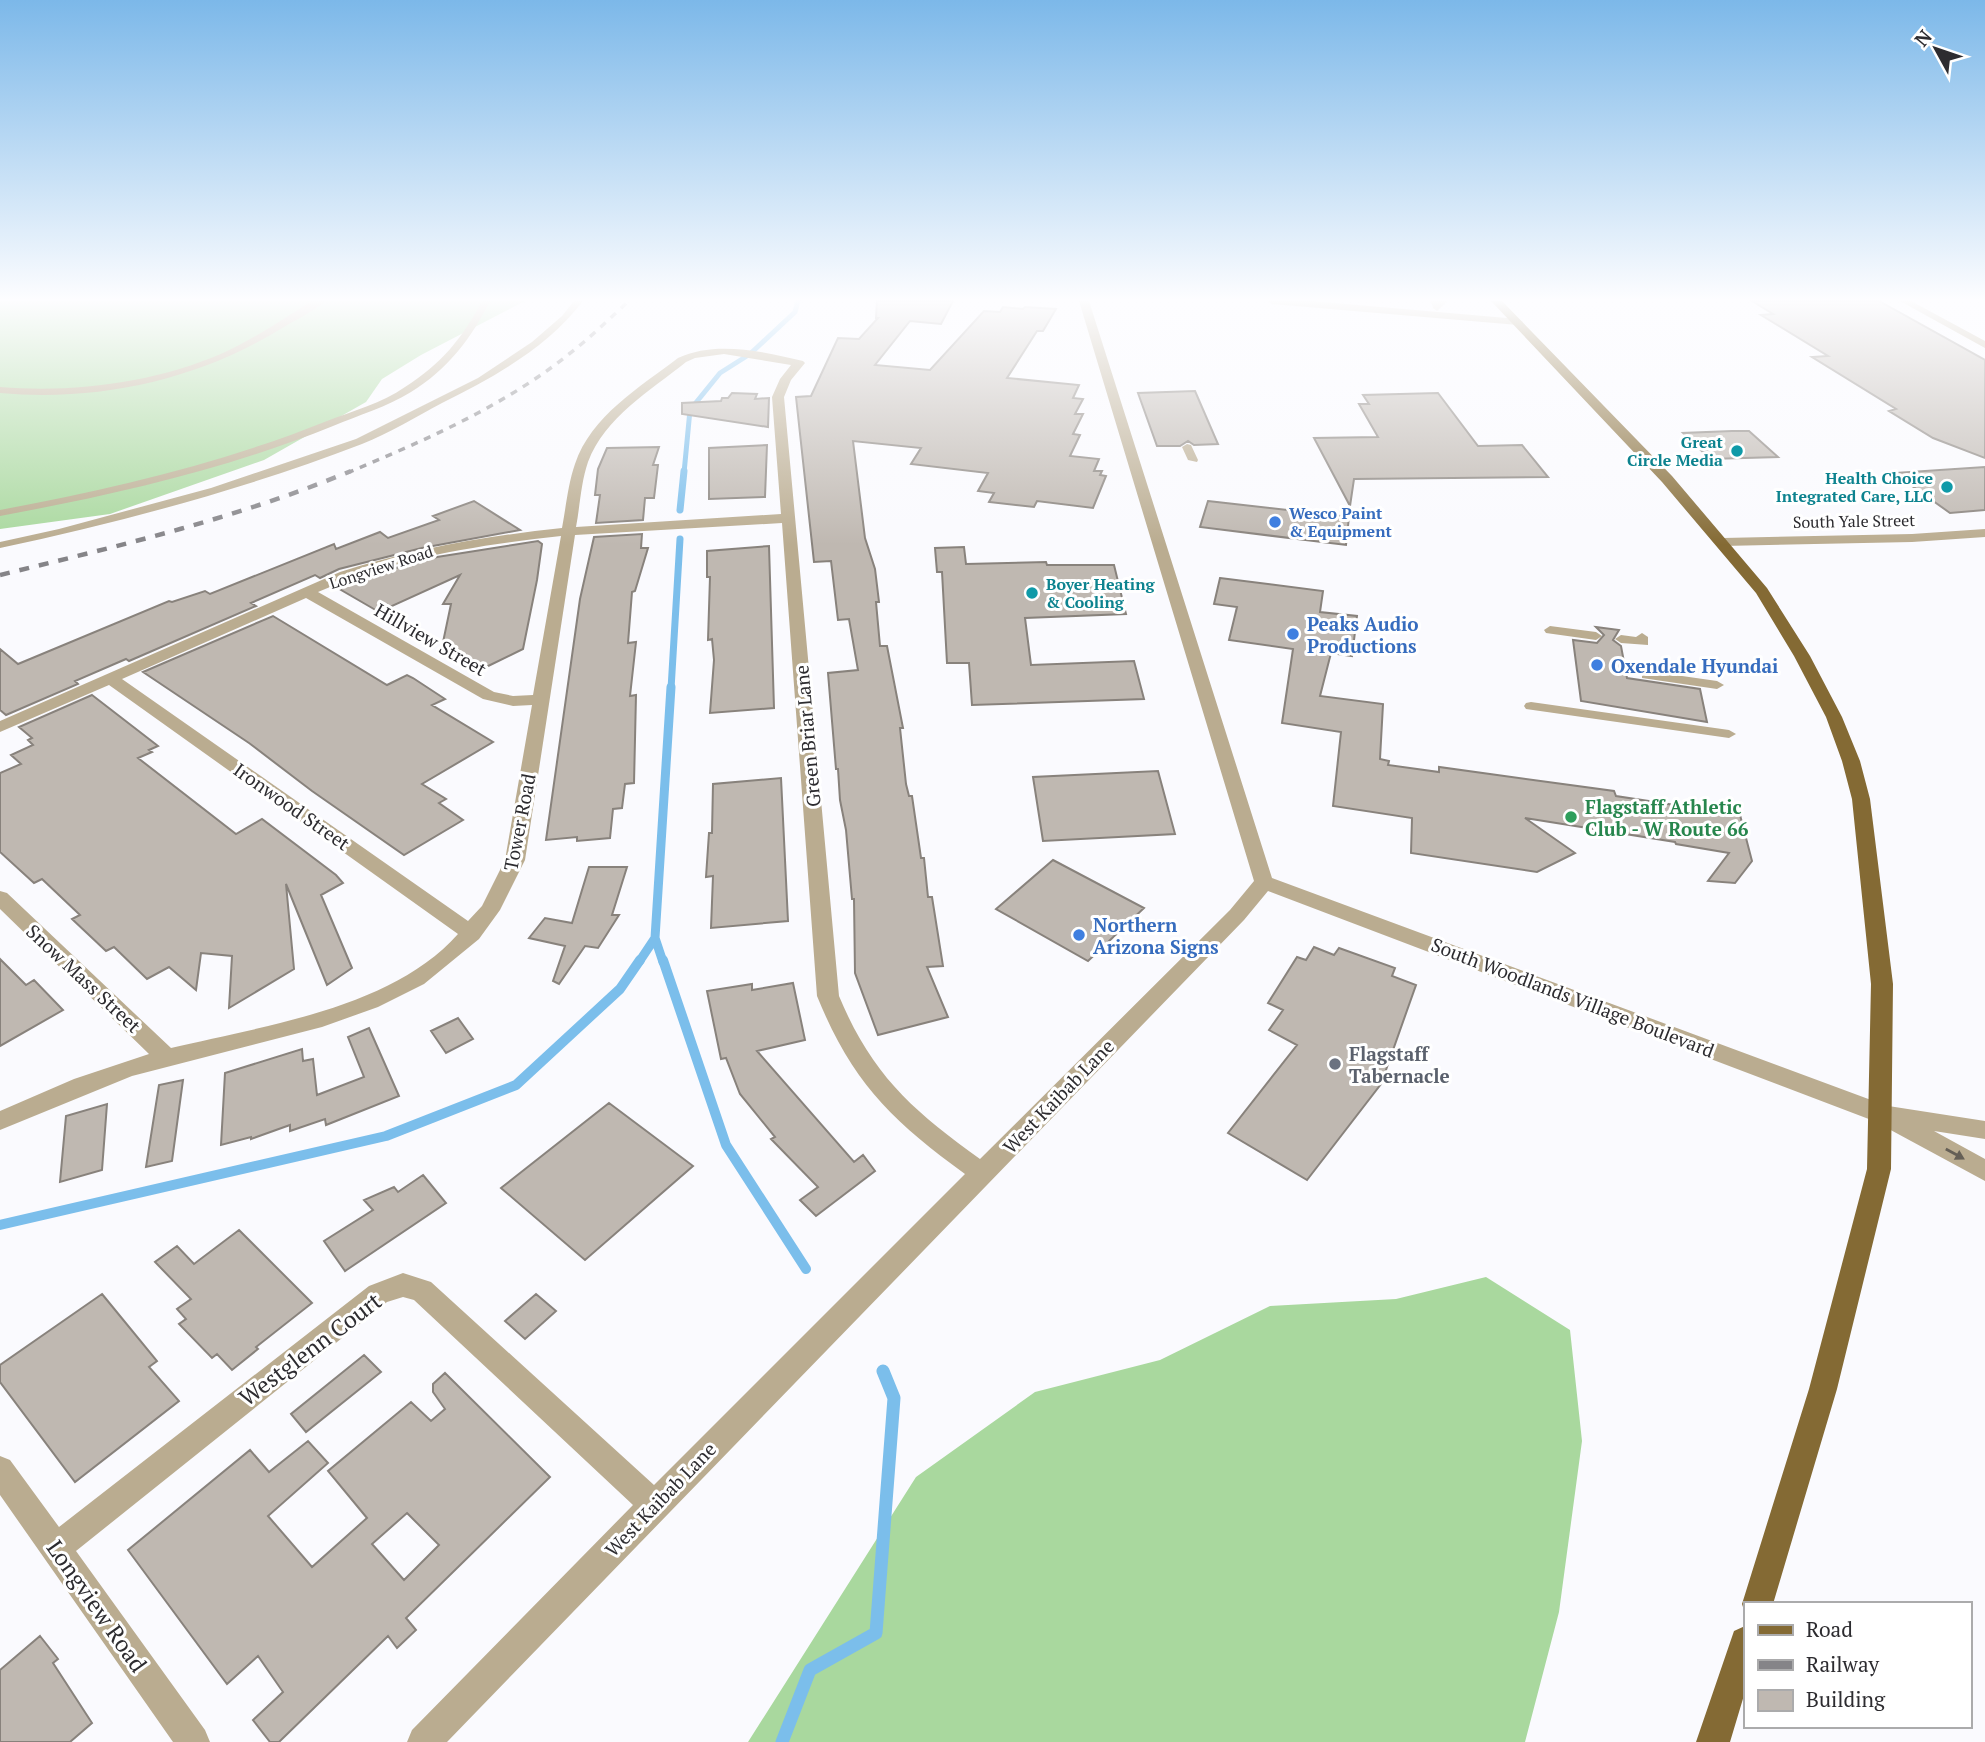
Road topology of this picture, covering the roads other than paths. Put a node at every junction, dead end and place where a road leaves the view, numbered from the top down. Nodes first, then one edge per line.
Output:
1 (122, 382) edge
2 (418, 382) edge
3 (476, 382) edge
4 (654, 382) edge
5 (785, 382) edge
6 (1109, 382) edge
7 (1575, 382) edge
8 (0, 390) edge
9 (1187, 447) dead end
10 (1192, 460) dead end
11 (0, 513) edge
12 (790, 518) junction
13 (568, 533) junction
14 (1985, 533) edge
15 (1723, 542) junction
16 (0, 545) edge
17 (307, 592) junction
18 (1550, 630) dead end
19 (1597, 636) dead end
20 (1642, 637) dead end
21 (1621, 639) dead end
22 (1647, 675) dead end
23 (111, 678) junction
24 (1717, 685) dead end
25 (541, 699) junction
26 (1531, 706) dead end
27 (0, 727) edge
28 (1728, 734) dead end
29 (1264, 882) junction
30 (0, 898) edge
31 (472, 934) junction
32 (167, 1057) junction
33 (1882, 1114) junction
34 (0, 1121) edge
35 (1985, 1130) edge
36 (1985, 1171) edge
37 (982, 1173) junction
38 (0, 1470) edge
39 (654, 1505) junction
40 (56, 1548) junction
41 (1758, 1602) edge
42 (1744, 1645) edge
43 (193, 1742) edge
44 (424, 1742) edge
45 (1713, 1742) edge

1 - 8 street
2 - 11 lane
3 - 16 lane
4 - 13 street, Tower Road
5 - 12 street, Green Briar Lane
6 - 29 street
7 - 15 main road
9 - 10 lane
12 - 13 street, Longview Road
12 - 37 street, Green Briar Lane
13 - 17 street, Longview Road
13 - 25 street, Tower Road
14 - 15 street, South Yale Street
15 - 33 main road
17 - 23 street, Longview Road
17 - 25 street, Hillview Street
18 - 19 lane
20 - 21 lane
22 - 24 lane
23 - 27 street, Longview Road
23 - 31 street, Ironwood Street
25 - 31 street, Tower Road
26 - 28 lane
29 - 33 street, South Woodlands Village Boulevard
29 - 37 street, West Kaibab Lane
30 - 32 street, Snow Mass Street
31 - 32 street, Tower Road
32 - 34 street, Tower Road
33 - 35 street, South Woodlands Village Boulevard
33 -> 36 street, South Woodlands Village Boulevard
33 - 41 main road
37 - 39 street, West Kaibab Lane
38 - 40 street, Longview Road
39 - 40 street, Westglenn Court
39 - 44 street, West Kaibab Lane
40 - 43 street, Longview Road
42 - 45 main road

